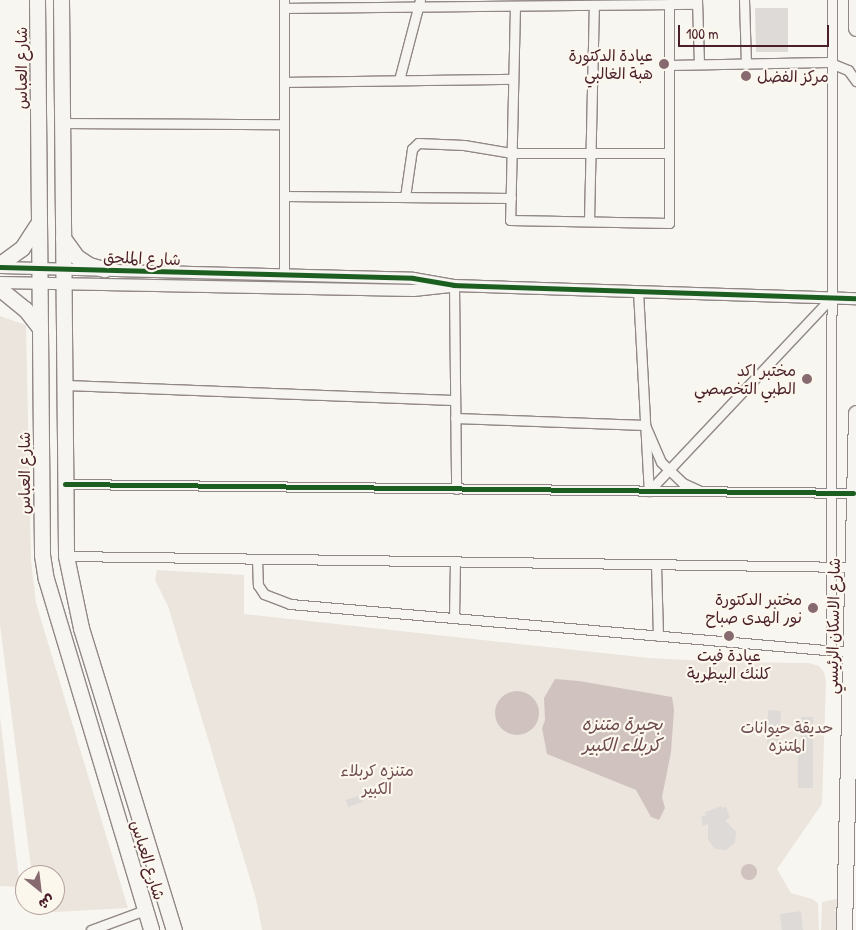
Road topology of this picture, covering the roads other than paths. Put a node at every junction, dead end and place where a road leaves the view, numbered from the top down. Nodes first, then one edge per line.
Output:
1 (38, 0) edge
2 (61, 0) edge
3 (744, 0) edge
4 (832, 0) edge
5 (856, 0) edge
6 (697, 2) edge
7 (420, 3) edge
8 (555, 3) edge
9 (284, 4) edge
10 (669, 4) junction
11 (594, 5) junction
12 (515, 6) junction
13 (856, 28) edge
14 (832, 62) junction
15 (669, 64) junction
16 (698, 64) junction
17 (746, 64) junction
18 (513, 79) junction
19 (399, 80) junction
20 (856, 81) edge
21 (284, 82) junction
22 (62, 123) junction
23 (284, 124) junction
24 (512, 152) junction
25 (591, 153) junction
26 (669, 153) junction
27 (284, 196) junction
28 (405, 197) junction
29 (511, 198) junction
30 (39, 220) junction
31 (589, 221) junction
32 (63, 238) junction
33 (0, 265) edge
34 (104, 269) junction
35 (284, 274) junction
36 (40, 275) junction
37 (63, 276) junction
38 (0, 282) edge
39 (454, 286) junction
40 (284, 288) junction
41 (0, 289) edge
42 (638, 291) junction
43 (832, 297) junction
44 (856, 298) edge
45 (40, 328) junction
46 (64, 385) junction
47 (455, 400) junction
48 (856, 414) edge
49 (455, 418) junction
50 (645, 426) junction
51 (856, 465) edge
52 (668, 471) junction
53 (65, 484) junction
54 (456, 489) junction
55 (649, 491) junction
56 (703, 492) junction
57 (831, 494) junction
58 (854, 503) edge
59 (66, 556) junction
60 (257, 558) junction
61 (455, 562) junction
62 (656, 564) junction
63 (831, 567) junction
64 (851, 567) junction
65 (454, 618) junction
66 (658, 636) junction
67 (831, 650) junction
68 (850, 652) junction
69 (145, 910) junction
70 (91, 930) edge
71 (151, 930) edge
72 (174, 930) edge
73 (844, 930) edge

1 - 30 main road, شارع العباس
2 - 22 main road, شارع العباس
3 - 17 street
4 - 14 street
5 - 13 main road
6 - 10 street
6 - 16 street
7 - 9 street
7 - 12 street
7 - 19 street
8 - 11 street
8 - 12 street
9 - 21 street
10 - 11 street
10 - 15 street
11 - 25 street
12 - 18 street
14 - 17 street
14 - 20 street
14 - 43 street
15 - 16 street
15 - 26 street
16 - 17 street
18 - 19 street
18 - 24 street
19 - 21 street
21 - 23 street
22 - 23 street
22 - 32 main road, شارع العباس
23 - 27 street
24 - 25 street
24 - 28 street
24 - 29 street
25 - 26 street
25 - 31 street
26 - 31 street
27 - 28 street
27 - 35 street
28 - 29 street
29 - 31 street
30 - 33 main road
30 - 36 main road, شارع العباس
32 - 34 main road
32 - 37 main road, شارع العباس
33 - 36 street, شارع الملحق
34 - 35 street, شارع الملحق
34 - 37 street, شارع الملحق
35 - 39 street, شارع الملحق
35 - 40 street
36 - 37 street, شارع الملحق
36 - 38 street, شارع الملحق
36 - 45 main road, شارع العباس
37 - 40 street, شارع الملحق
37 - 46 main road, شارع العباس
39 - 40 street, شارع الملحق
39 - 42 street
39 - 47 street
41 - 45 main road
42 - 43 street
42 - 50 street
43 - 44 street
43 - 52 street
43 - 57 street
45 - 69 main road, شارع العباس
46 - 47 street
46 - 53 main road, شارع العباس
47 - 49 street
48 - 51 main road, شارع الاسكان الرئيسي
49 - 50 street
49 - 54 street
50 - 52 street
50 - 55 street
51 - 58 main road, شارع الاسكان الرئيسي
52 - 55 street
52 - 56 street
53 - 54 street
53 - 59 main road, شارع العباس
54 - 55 street
55 - 56 street
56 - 57 street
57 - 58 street
57 - 63 street
58 - 64 main road, شارع الاسكان الرئيسي
59 - 60 street
59 - 72 main road, شارع العباس
60 - 61 street
60 - 65 street
61 - 62 street
61 - 65 street
62 - 63 street
62 - 66 street
63 - 64 street
63 - 67 street
64 - 68 main road, شارع الاسكان الرئيسي
65 - 66 street
66 - 67 street
67 - 68 street
68 - 73 main road, شارع الاسكان الرئيسي
69 - 70 street
69 - 71 main road, شارع العباس

